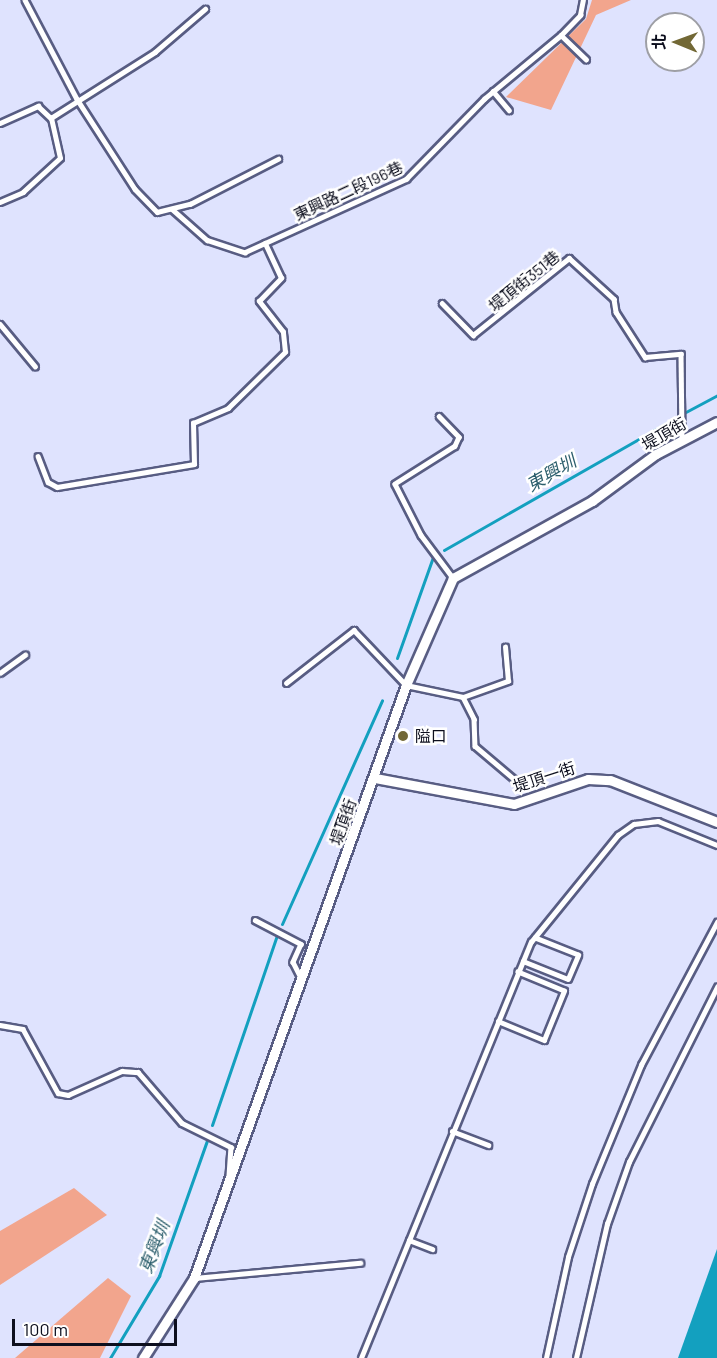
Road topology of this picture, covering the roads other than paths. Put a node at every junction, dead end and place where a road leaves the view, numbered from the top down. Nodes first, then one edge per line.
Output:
1 (25, 0) edge
2 (583, 0) edge
3 (205, 9) dead end
4 (561, 35) junction
5 (586, 59) dead end
6 (493, 92) junction
7 (77, 99) junction
8 (509, 110) dead end
9 (51, 118) junction
10 (0, 123) edge
11 (278, 159) dead end
12 (0, 202) edge
13 (172, 209) junction
14 (265, 244) junction
15 (442, 303) dead end
16 (0, 324) edge
17 (35, 366) dead end
18 (439, 416) dead end
19 (717, 422) edge
20 (682, 440) junction
21 (38, 456) dead end
22 (453, 578) junction
23 (506, 647) dead end
24 (25, 655) dead end
25 (0, 673) edge
26 (286, 682) dead end
27 (406, 685) junction
28 (463, 698) junction
29 (375, 778) junction
30 (514, 779) dead end
31 (717, 822) edge
32 (717, 845) edge
33 (255, 920) dead end
34 (717, 922) edge
35 (535, 938) junction
36 (523, 961) junction
37 (518, 972) junction
38 (302, 980) junction
39 (717, 987) edge
40 (498, 1021) junction
41 (0, 1025) edge
42 (452, 1131) junction
43 (488, 1145) dead end
44 (231, 1180) junction
45 (409, 1240) junction
46 (432, 1250) dead end
47 (360, 1263) dead end
48 (194, 1278) junction
49 (143, 1358) edge
50 (361, 1358) edge
51 (546, 1358) edge
52 (576, 1358) edge

1 - 7 lane, 東興路二段196巷
2 - 4 lane, 東興路二段196巷
3 - 7 lane
4 - 5 lane
4 - 6 lane, 東興路二段196巷
6 - 8 lane
6 - 14 lane, 東興路二段196巷
7 - 9 lane
7 - 13 lane, 東興路二段196巷
9 - 10 lane
9 - 12 lane
11 - 13 lane
13 - 14 lane, 東興路二段196巷
14 - 21 lane
15 - 20 lane, 堤頂街351巷
16 - 17 lane
18 - 22 lane
19 - 20 street, 堤頂街
20 - 22 street, 堤頂街
22 - 27 street, 堤頂街
23 - 28 lane
24 - 25 lane
26 - 27 lane
27 - 28 lane
27 - 29 street, 堤頂街
28 - 30 lane
29 - 31 street, 堤頂一街
29 - 38 street, 堤頂街
32 - 35 lane
33 - 38 lane
34 - 51 lane
35 - 36 lane
35 - 36 lane
36 - 37 lane
37 - 40 lane
37 - 40 lane
38 - 44 street, 堤頂街
39 - 52 lane
40 - 42 lane
41 - 44 lane
42 - 43 lane
42 - 45 lane
44 - 48 street, 堤頂街
45 - 46 lane
45 - 50 lane
47 - 48 lane
48 - 49 street, 堤頂街

